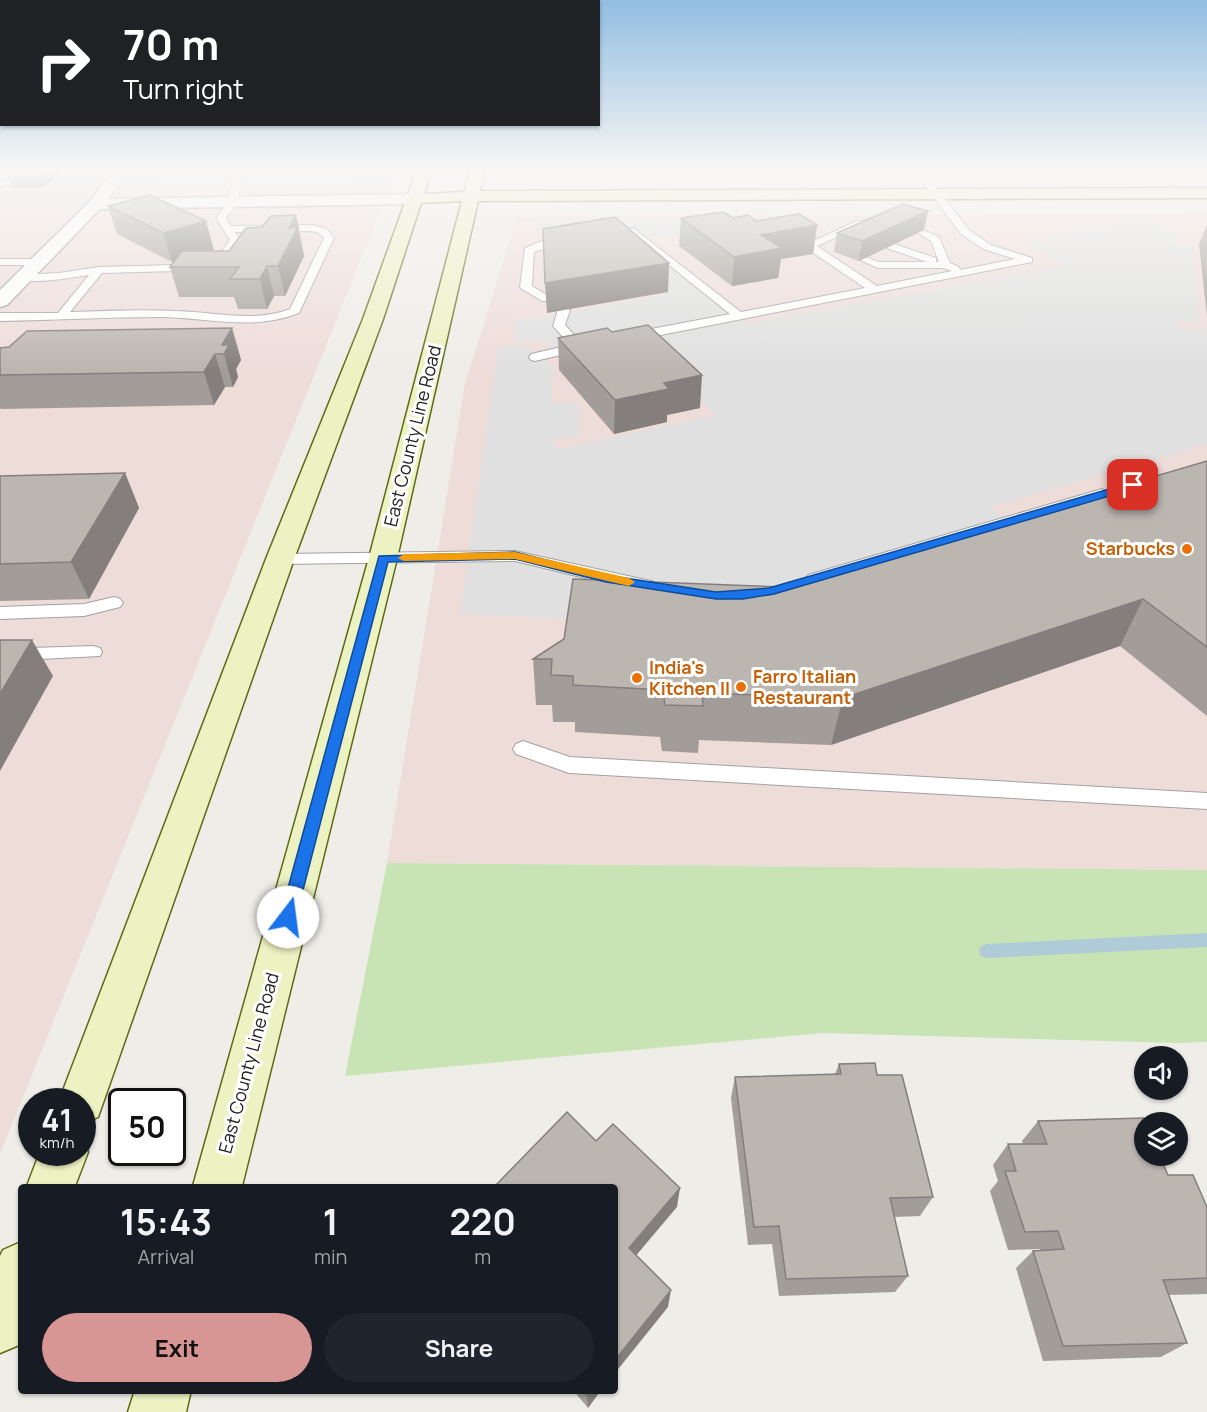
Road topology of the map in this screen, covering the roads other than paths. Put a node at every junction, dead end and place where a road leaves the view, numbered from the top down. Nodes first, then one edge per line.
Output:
1 (63, 238) edge
2 (234, 238) edge
3 (329, 238) edge
4 (401, 238) edge
5 (462, 238) edge
6 (571, 238) edge
7 (642, 238) edge
8 (804, 238) edge
9 (827, 238) edge
10 (831, 238) edge
11 (844, 238) edge
12 (910, 238) edge
13 (933, 238) edge
14 (967, 238) edge
15 (974, 238) edge
16 (840, 241) junction
17 (813, 245) junction
18 (891, 246) edge
19 (877, 252) edge
20 (863, 259) edge
21 (943, 261) junction
22 (0, 262) edge
23 (39, 262) junction
24 (99, 270) junction
25 (966, 272) junction
26 (23, 278) junction
27 (874, 290) junction
28 (546, 299) edge
29 (0, 301) edge
30 (564, 310) edge
31 (61, 316) junction
32 (739, 316) junction
33 (0, 317) edge
34 (621, 339) edge
35 (600, 343) edge
36 (579, 347) junction
37 (535, 357) dead end
38 (1118, 490) edge
39 (383, 558) junction
40 (280, 559) junction
41 (799, 583) edge
42 (661, 587) edge
43 (114, 603) dead end
44 (0, 613) edge
45 (93, 652) dead end
46 (0, 655) edge
47 (523, 749) dead end
48 (1207, 801) edge
49 (87, 1088) edge
50 (58, 1166) edge
51 (52, 1184) edge
52 (218, 1184) edge
53 (18, 1276) edge
54 (0, 1326) edge
55 (162, 1394) edge
56 (157, 1412) edge

1 - 23 street
2 - 24 lane
3 - 31 lane
4 - 40 main road
5 - 39 main road, East County Line Road
6 - 28 lane
7 - 32 lane
8 - 17 lane
9 - 17 lane
10 - 16 lane
11 - 16 lane
12 - 21 lane
13 - 21 lane
14 - 25 lane
15 - 25 lane
16 - 17 lane
17 - 27 lane
18 - 21 lane
19 - 21 lane
20 - 21 lane
21 - 25 lane
22 - 23 lane
23 - 26 street
24 - 26 lane
24 - 31 lane
25 - 27 lane
26 - 29 street
27 - 32 lane
30 - 36 lane
31 - 33 lane
32 - 34 lane
35 - 36 lane
36 - 37 lane
38 - 41 lane
39 - 40 lane
39 - 42 lane
39 - 52 main road, East County Line Road
40 - 49 main road
43 - 44 lane
45 - 46 lane
47 - 48 lane
50 - 51 main road
53 - 54 main road
55 - 56 main road

